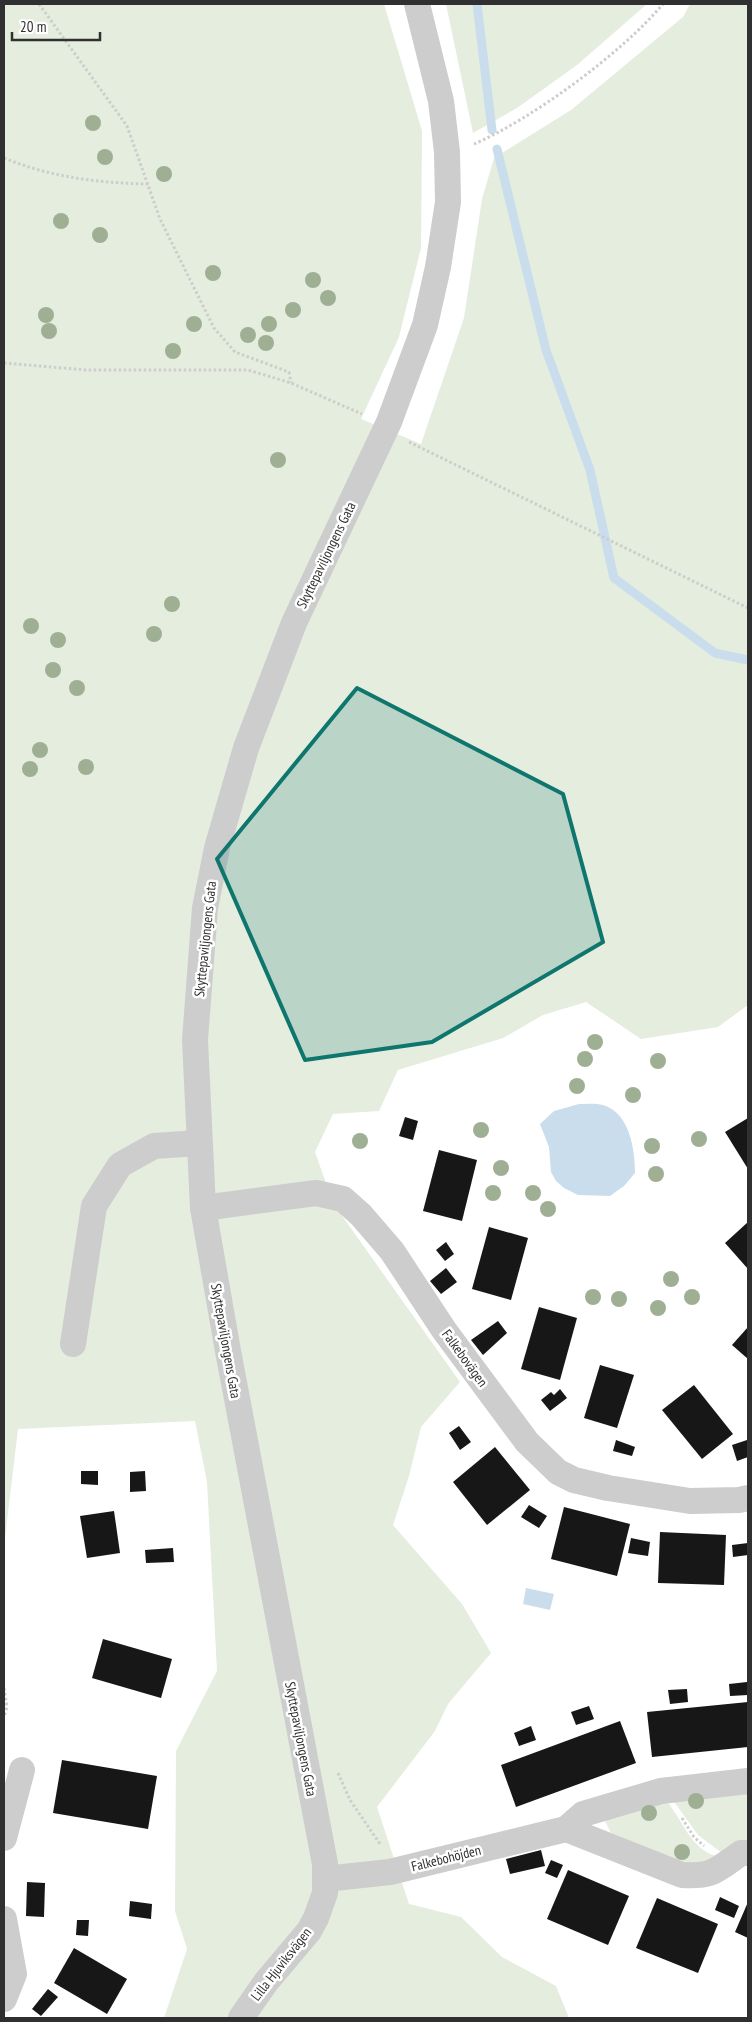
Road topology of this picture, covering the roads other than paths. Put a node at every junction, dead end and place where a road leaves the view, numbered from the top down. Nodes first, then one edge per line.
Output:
1 (417, 4) edge
2 (199, 1143) junction
3 (203, 1208) junction
4 (73, 1344) dead end
5 (748, 1498) edge
6 (22, 1770) dead end
7 (748, 1781) edge
8 (566, 1829) junction
9 (4, 1838) edge
10 (739, 1857) edge
11 (325, 1879) junction
12 (4, 1919) edge
13 (4, 1999) edge
14 (240, 2018) edge

1 - 2 street, Skyttepaviljongens Gata
2 - 3 street, Skyttepaviljongens Gata
2 - 4 street
3 - 5 street, Falkebovägen
3 - 11 street, Skyttepaviljongens Gata
6 - 9 street
7 - 8 street, Falkebohöjden
8 - 10 street
8 - 11 street, Falkebohöjden
11 - 14 street, Lilla Hjuviksvägen
12 - 13 street

